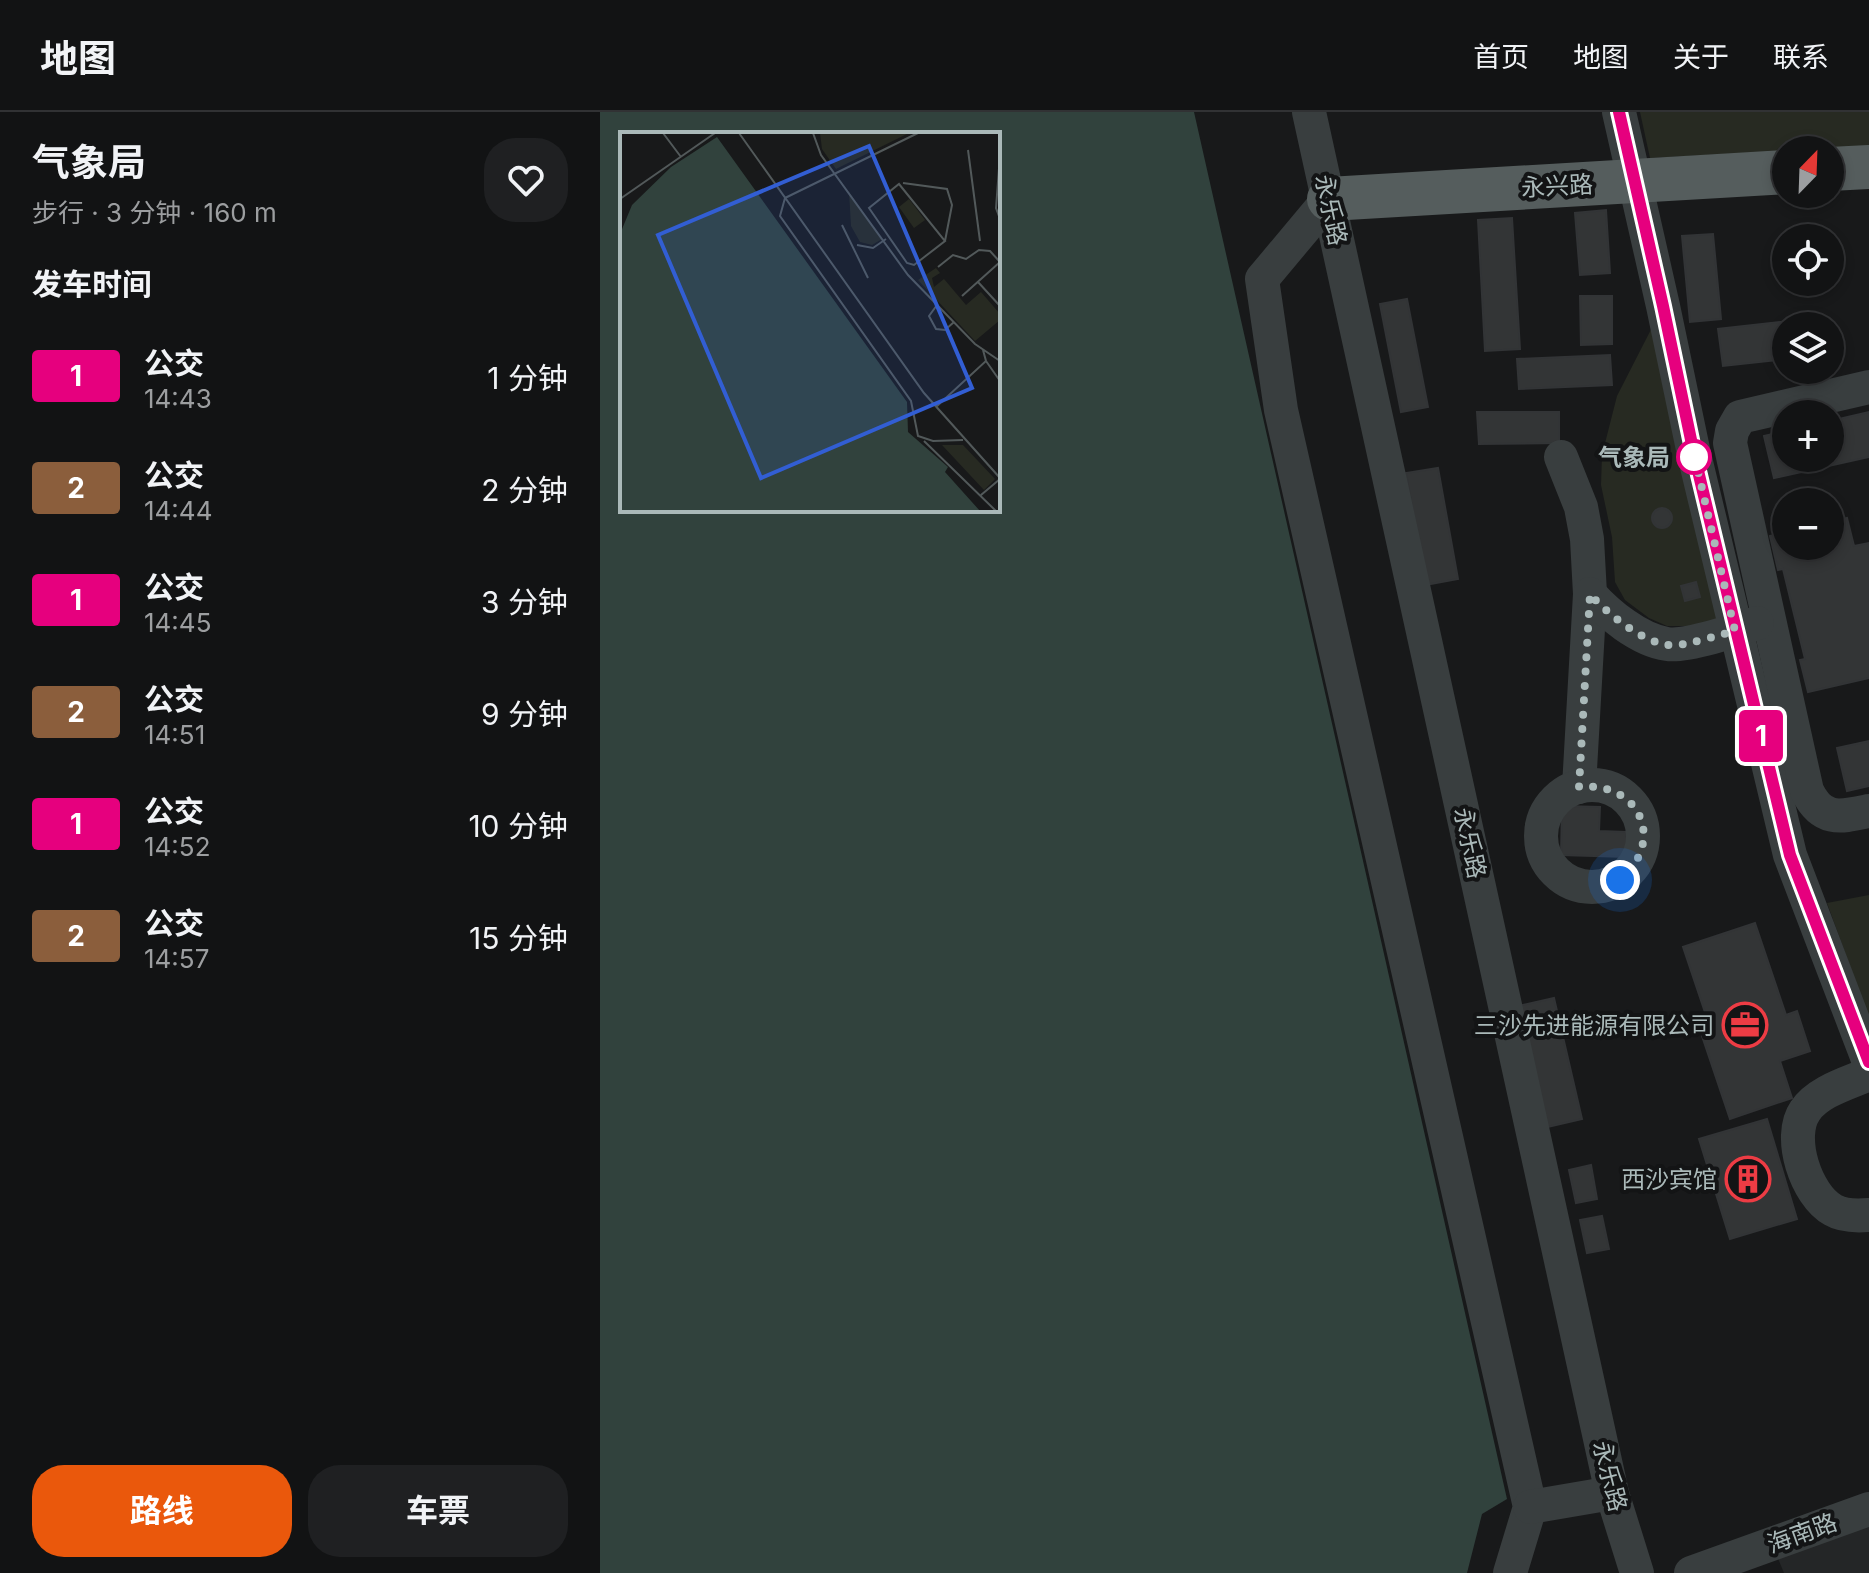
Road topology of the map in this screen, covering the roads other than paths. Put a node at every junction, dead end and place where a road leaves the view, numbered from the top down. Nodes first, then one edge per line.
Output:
1 (1309, 112) edge
2 (1619, 112) edge
3 (1869, 167) edge
4 (1844, 168) edge
5 (1772, 173) edge
6 (1635, 182) junction
7 (1329, 199) junction
8 (1869, 387) edge
9 (1561, 457) dead end
10 (1590, 594) junction
11 (1769, 619) junction
12 (1735, 631) junction
13 (1579, 787) dead end
14 (1869, 811) edge
15 (1869, 1062) edge
16 (1869, 1074) edge
17 (1869, 1215) edge
18 (1612, 1493) junction
19 (1530, 1507) junction
20 (1869, 1509) edge
21 (1510, 1573) edge
22 (1637, 1573) edge
23 (1691, 1573) edge

1 - 7 street, 永乐路
2 - 6 street
3 - 4 main road
5 - 6 main road, 永兴路
6 - 7 main road, 永兴路
6 - 12 street
7 - 18 street, 永乐路
7 - 19 street
8 - 11 street
9 - 10 street
10 - 12 street
10 - 13 street
11 - 12 street
11 - 14 street
12 - 15 street
16 - 17 street
18 - 19 street
18 - 22 street, 永乐路
19 - 21 street
20 - 23 street, 海南路

